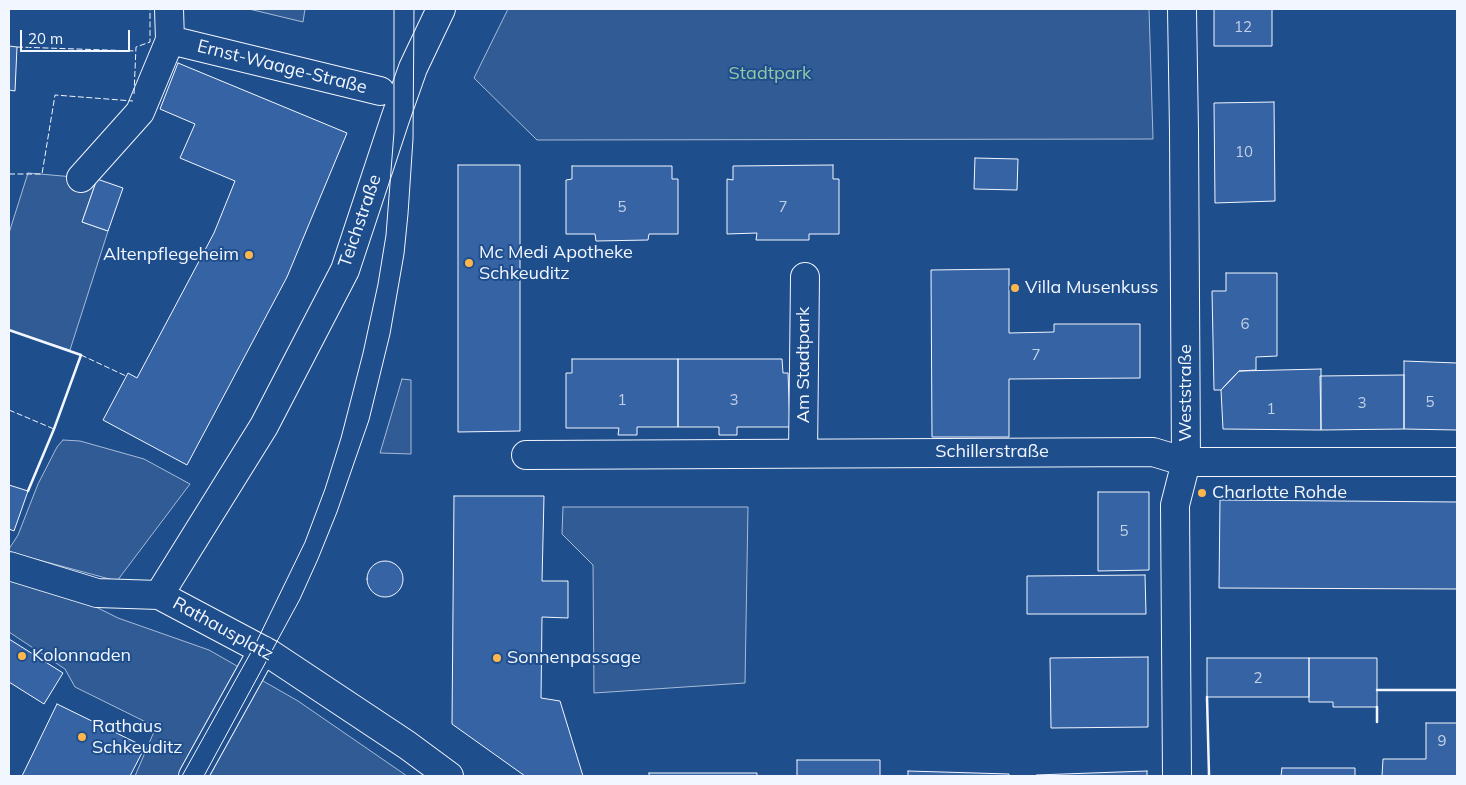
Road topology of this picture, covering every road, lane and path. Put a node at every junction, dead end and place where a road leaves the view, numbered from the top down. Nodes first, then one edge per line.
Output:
1 (169, 9) edge
2 (441, 9) edge
3 (1182, 9) edge
4 (170, 40) junction
5 (380, 91) dead end
6 (81, 178) dead end
7 (805, 277) dead end
8 (264, 426) joint
9 (804, 453) junction
10 (526, 455) dead end
11 (1186, 462) junction
12 (1457, 462) edge
13 (9, 566) edge
14 (159, 594) junction
15 (263, 650) junction
16 (193, 776) edge
17 (449, 776) edge
18 (1177, 776) edge

1 - 4 street
2 - 8 street, Teichstraße
3 - 11 street, Weststraße
4 - 5 street, Ernst-Waage-Straße
4 - 6 street
7 - 9 street, Am Stadtpark
8 - 14 street, Rathausplatz
9 - 10 street, Schillerstraße
9 - 11 street, Schillerstraße
11 - 12 street, Schillerstraße
11 - 18 street, Weststraße
13 - 14 street
14 - 15 street, Rathausplatz
15 - 16 street
15 - 17 street, Rathausplatz

